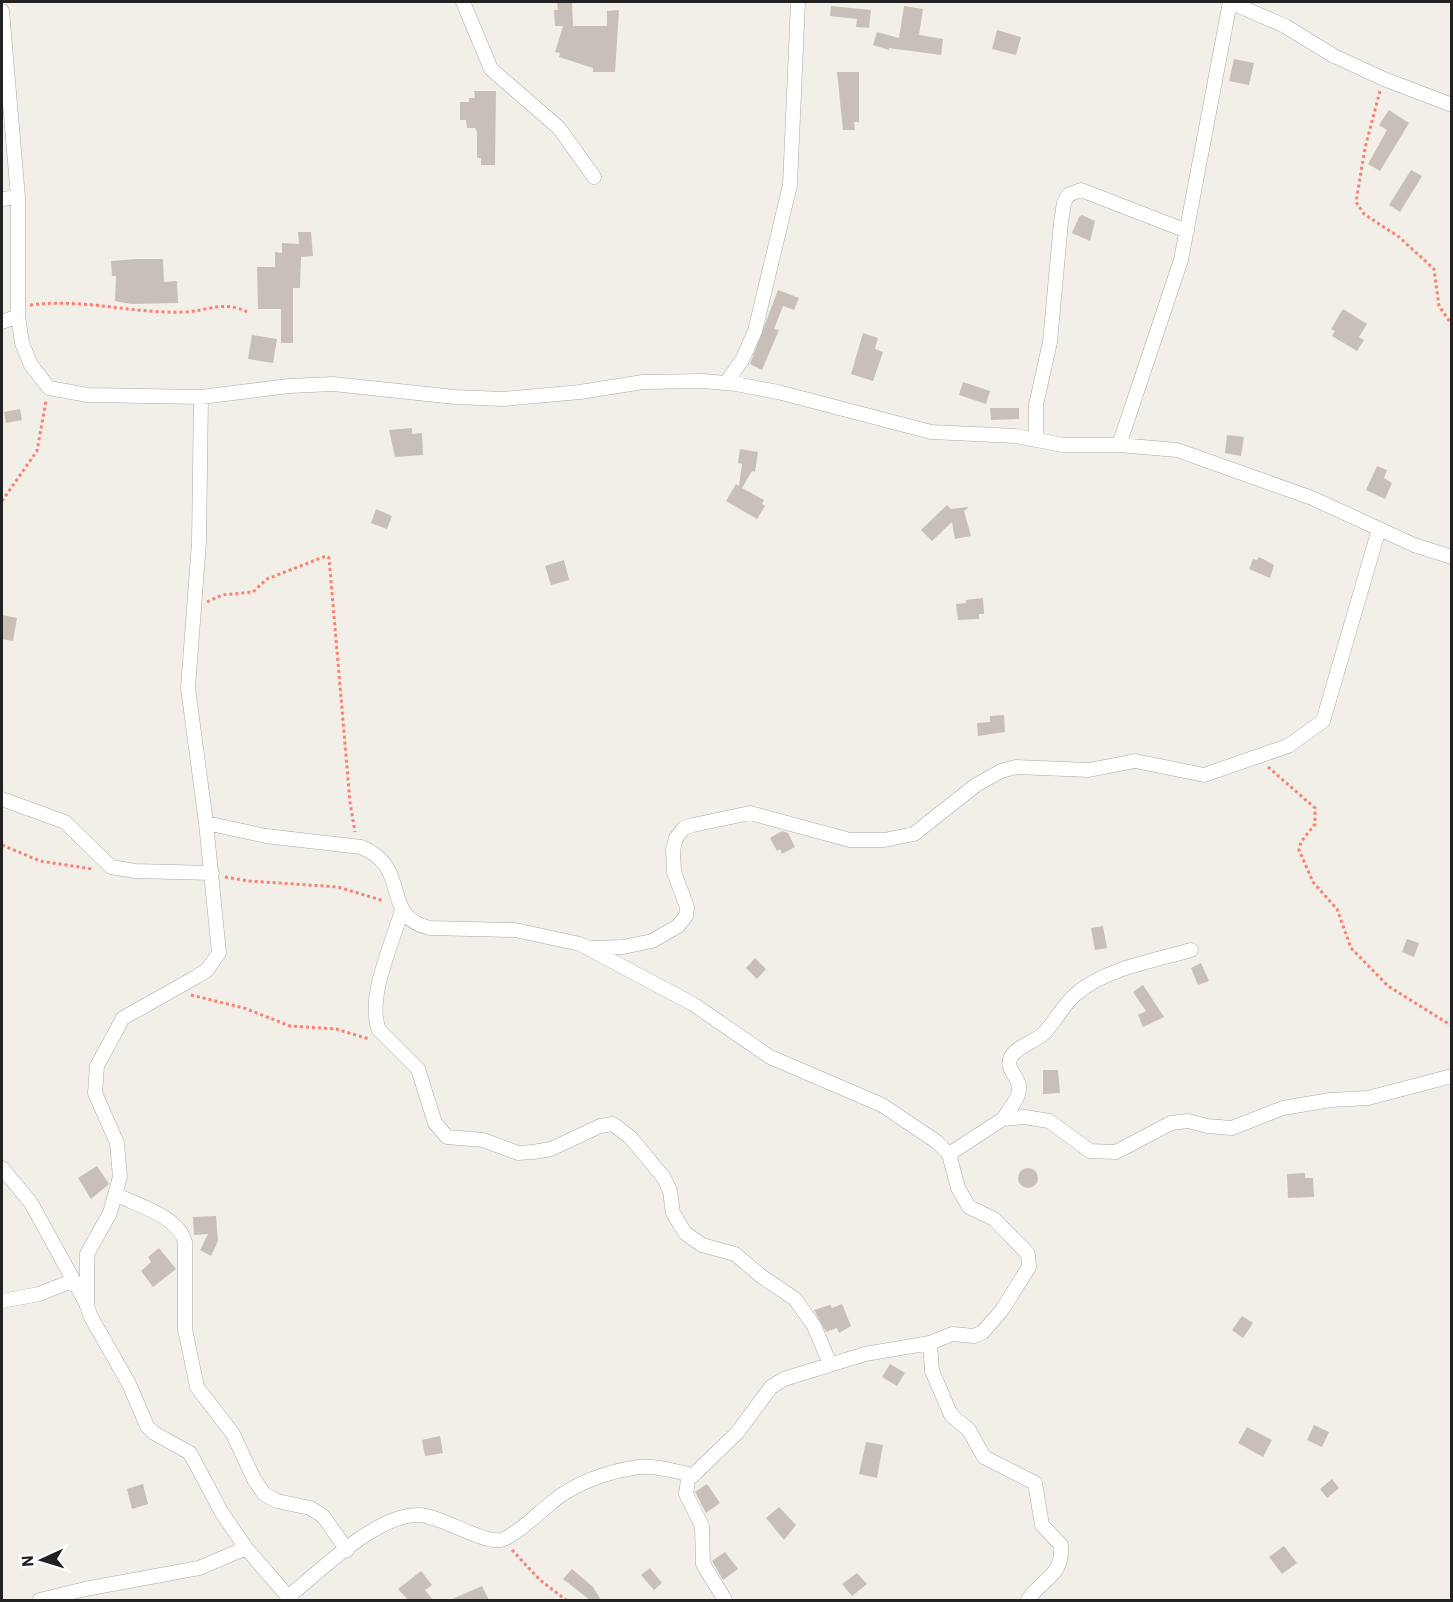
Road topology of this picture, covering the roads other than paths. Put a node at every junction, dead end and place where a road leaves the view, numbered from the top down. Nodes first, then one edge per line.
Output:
1 (463, 2) edge
2 (798, 2) edge
3 (1230, 2) edge
4 (2, 12) edge
5 (1452, 105) edge
6 (594, 177) dead end
7 (18, 197) junction
8 (2, 198) edge
9 (1187, 231) junction
10 (18, 311) junction
11 (2, 322) edge
12 (726, 383) junction
13 (201, 397) junction
14 (1036, 439) junction
15 (1119, 445) junction
16 (1379, 529) junction
17 (1452, 557) edge
18 (2, 799) edge
19 (206, 823) junction
20 (212, 873) junction
21 (402, 910) junction
22 (591, 948) junction
23 (1191, 950) dead end
24 (1452, 1076) edge
25 (1003, 1119) junction
26 (949, 1154) junction
27 (2, 1168) edge
28 (117, 1195) junction
29 (72, 1281) junction
30 (2, 1301) edge
31 (87, 1306) junction
32 (930, 1343) junction
33 (830, 1364) junction
34 (693, 1475) junction
35 (246, 1548) junction
36 (347, 1550) junction
37 (289, 1599) edge
38 (40, 1600) edge
39 (725, 1600) edge
40 (1028, 1600) edge

1 - 6 street
2 - 12 street
3 - 5 street
3 - 9 street
4 - 7 street
7 - 8 street
7 - 10 street
9 - 14 street
9 - 15 street
10 - 11 street
10 - 13 street
12 - 13 street
12 - 14 street
13 - 19 street
14 - 15 street
15 - 16 street
16 - 17 street
16 - 22 street
18 - 20 street
19 - 20 street
19 - 21 street
20 - 28 street
21 - 22 street
21 - 33 street
22 - 26 street
23 - 25 street
24 - 25 street
25 - 26 street
26 - 32 street
27 - 29 street
28 - 31 street
28 - 36 street
29 - 30 street
29 - 31 street
31 - 35 street
32 - 33 street
32 - 40 street
33 - 34 street
34 - 36 street
34 - 39 street
35 - 37 street
35 - 38 street
36 - 37 street

